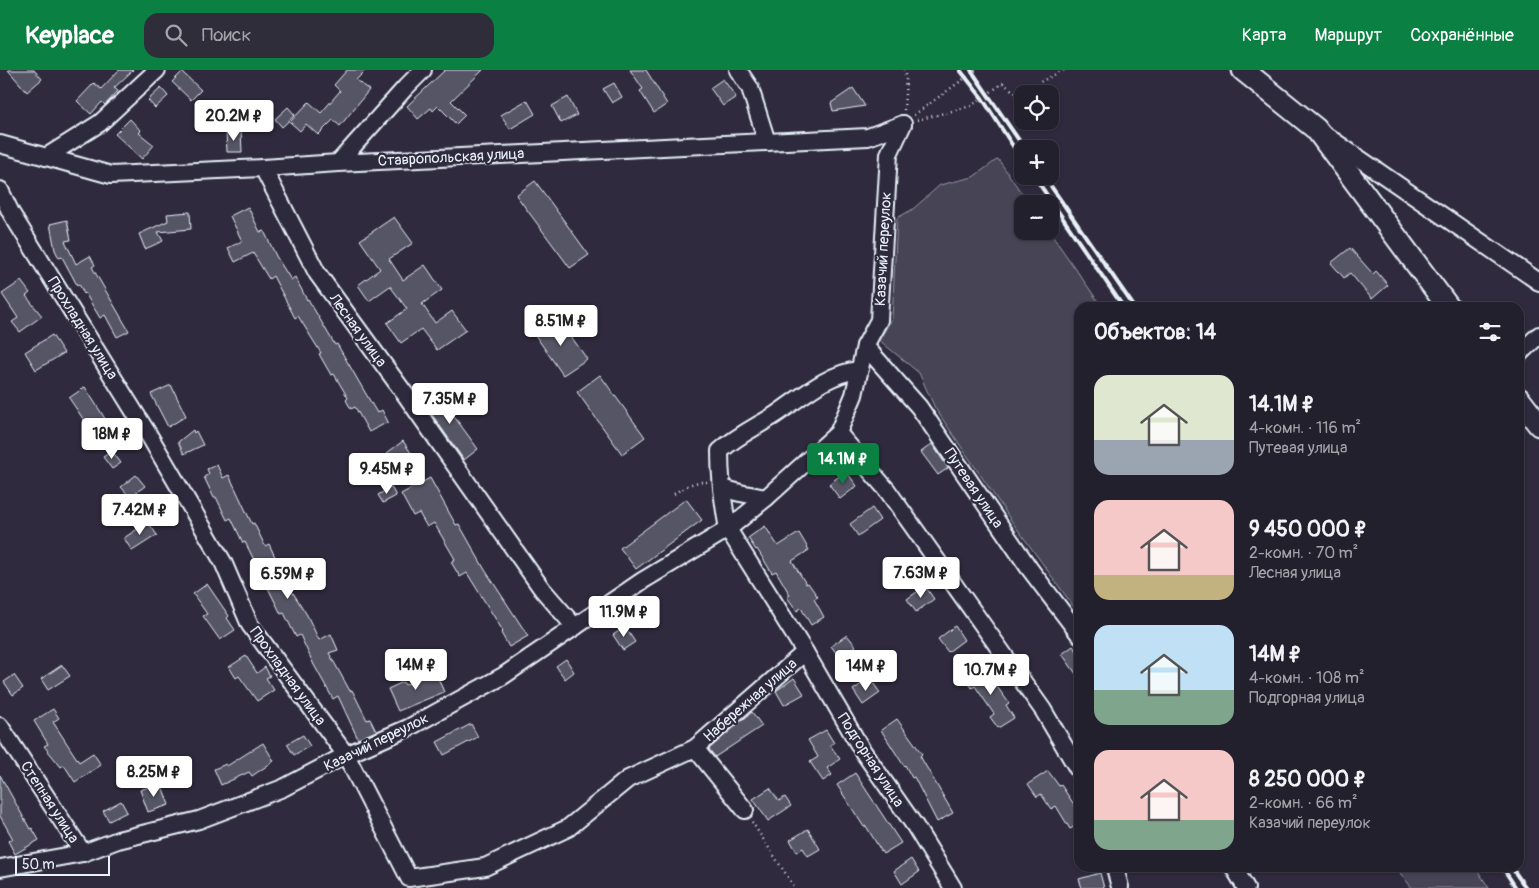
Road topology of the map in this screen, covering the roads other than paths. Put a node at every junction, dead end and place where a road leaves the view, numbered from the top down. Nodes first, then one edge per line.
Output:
1 (157, 70) edge
2 (424, 70) edge
3 (738, 70) edge
4 (1243, 70) edge
5 (903, 124) joint
6 (1316, 129) junction
7 (767, 142) junction
8 (0, 144) edge
9 (46, 157) junction
10 (338, 163) junction
11 (263, 168) junction
12 (0, 190) edge
13 (1539, 282) edge
14 (1445, 302) edge
15 (1539, 335) edge
16 (865, 346) junction
17 (1524, 349) edge
18 (859, 370) junction
19 (1524, 405) edge
20 (1539, 424) edge
21 (838, 433) junction
22 (722, 488) junction
23 (766, 498) junction
24 (728, 529) junction
25 (575, 627) junction
26 (1074, 627) edge
27 (805, 652) junction
28 (0, 726) edge
29 (695, 748) junction
30 (346, 754) junction
31 (1074, 763) edge
32 (745, 810) road end
33 (83, 853) junction
34 (0, 868) edge
35 (1116, 872) edge
36 (1236, 872) edge
37 (409, 878) joint
38 (1120, 887) edge
39 (953, 888) edge
40 (1246, 888) edge

1 - 9 street
2 - 10 street
3 - 7 street
4 - 6 main road
5 - 7 street, Ставропольская улица
5 - 16 street, Казачий переулок
6 - 13 street
6 - 14 main road
7 - 10 street, Ставропольская улица
8 - 9 street, Ставропольская улица
9 - 11 street, Ставропольская улица
10 - 11 street, Ставропольская улица
11 - 25 street, Лесная улица
12 - 30 street, Прохладная улица
15 - 17 street
16 - 18 street, Казачий переулок
16 - 26 street, Путевая улица
18 - 21 street, Казачий переулок
18 - 22 street
19 - 20 main road
21 - 23 street, Казачий переулок
21 - 31 street
22 - 23 street
22 - 24 street
23 - 24 street, Казачий переулок
24 - 25 street, Казачий переулок
24 - 27 street, Подгорная улица
25 - 30 street, Казачий переулок
27 - 29 street, Набережная улица
27 - 39 street, Подгорная улица
28 - 33 street, Степная улица
29 - 32 street, Набережная улица
29 - 37 street, Набережная улица
30 - 33 street, Казачий переулок
30 - 37 street, Прохладная улица
33 - 34 street, Казачий переулок
35 - 38 street
36 - 40 street

